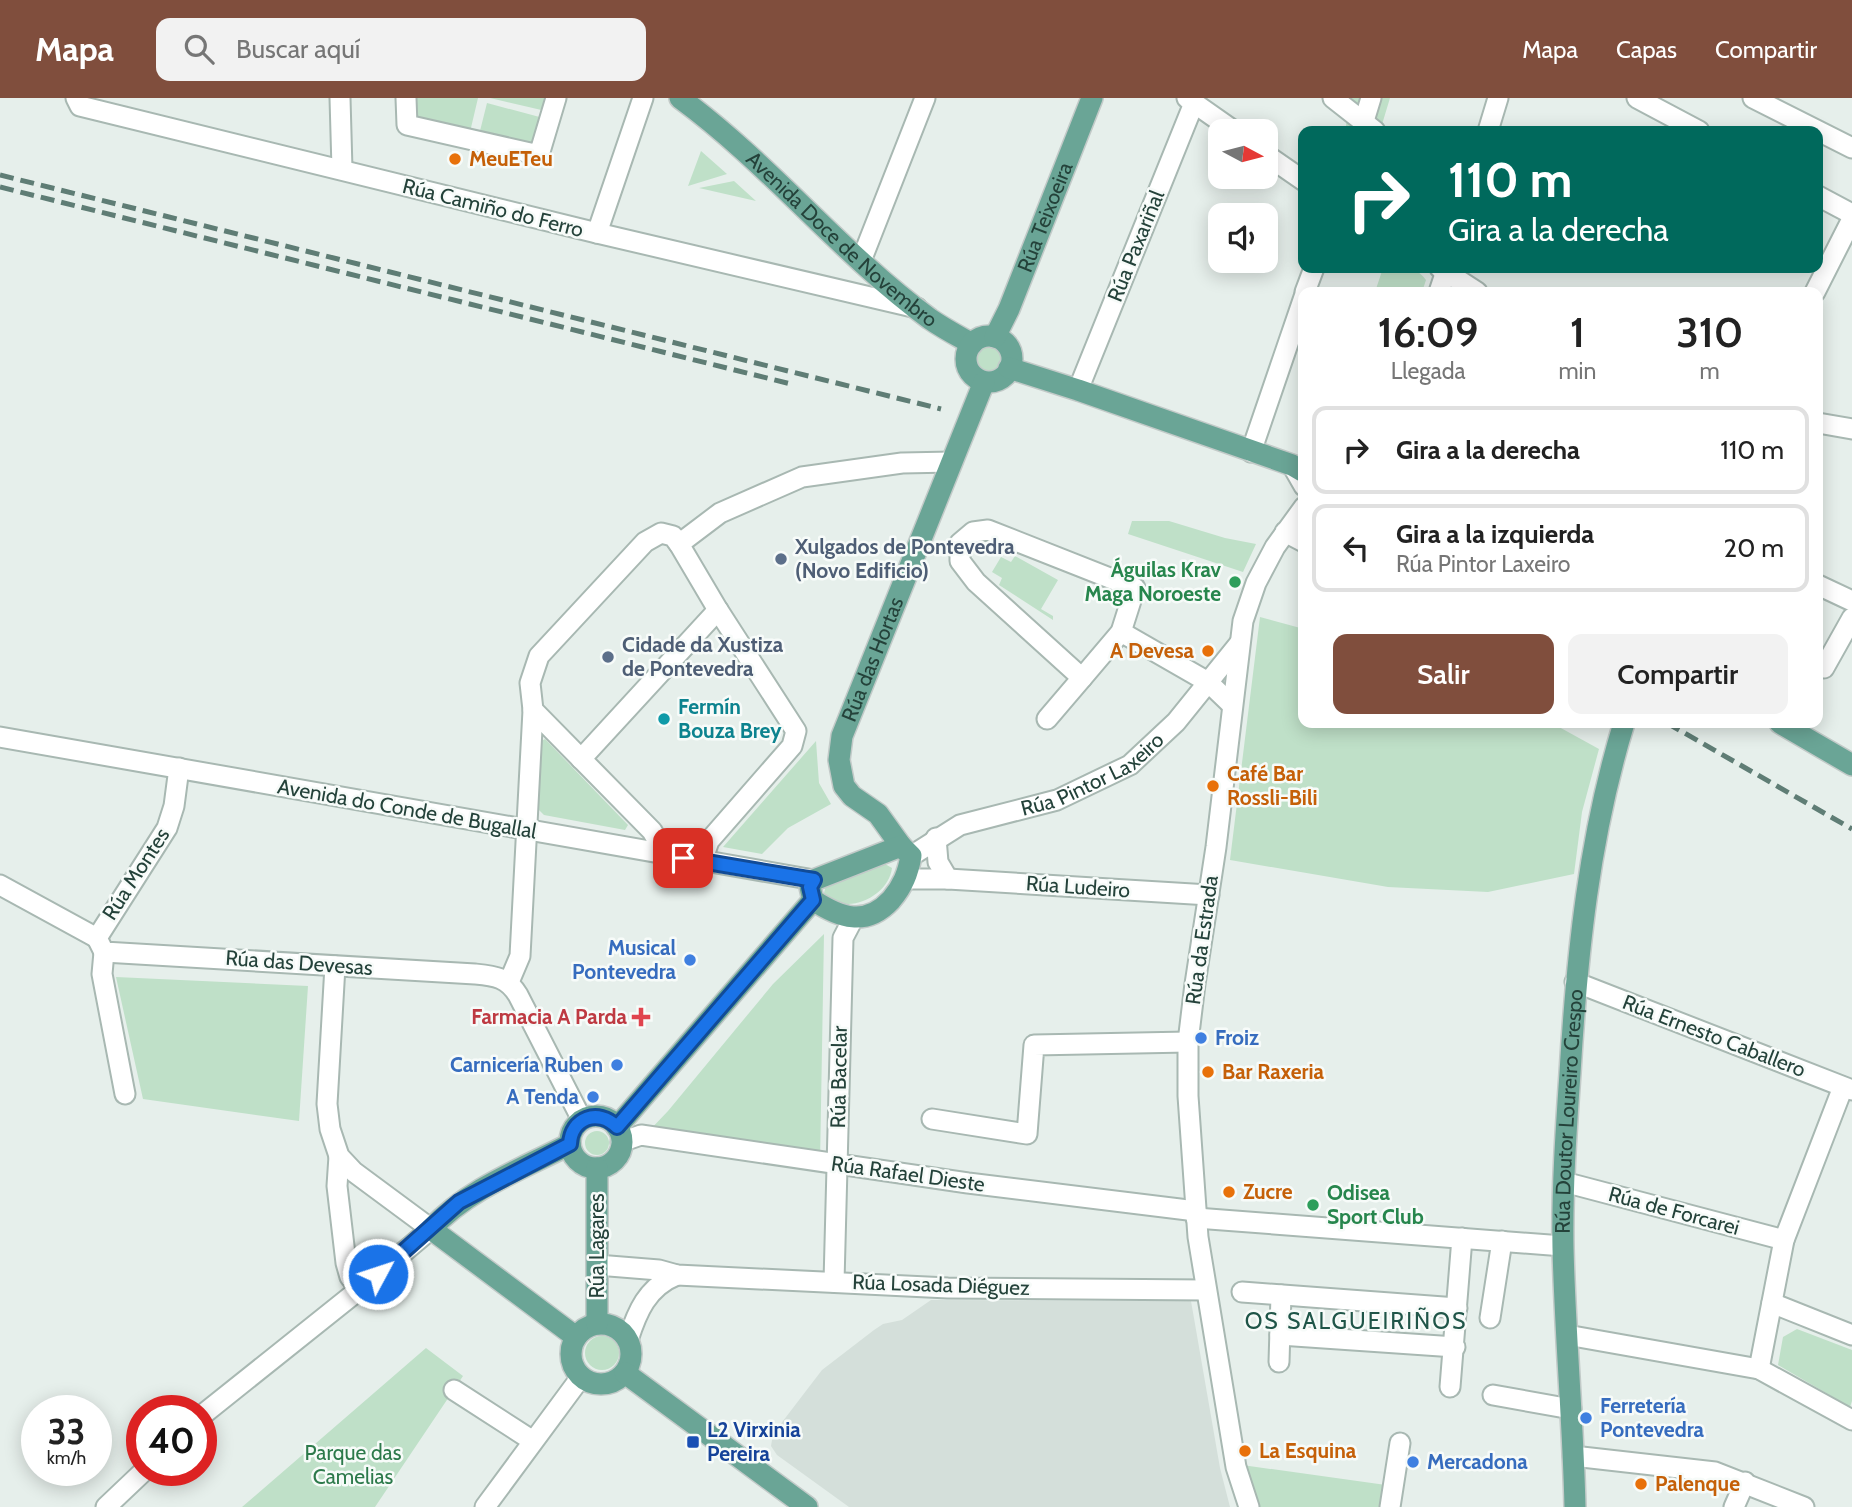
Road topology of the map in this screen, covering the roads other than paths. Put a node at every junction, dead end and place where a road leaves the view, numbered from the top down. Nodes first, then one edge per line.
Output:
1 (76, 98) edge
2 (340, 98) edge
3 (406, 98) edge
4 (556, 98) edge
5 (643, 98) edge
6 (680, 98) edge
7 (925, 98) edge
8 (1092, 98) edge
9 (1333, 98) edge
10 (1371, 98) edge
11 (1498, 98) edge
12 (1638, 98) edge
13 (1752, 98) edge
14 (707, 100) edge
15 (1190, 100) edge
16 (1214, 106) edge
17 (1361, 125) edge
18 (718, 126) junction
19 (1490, 126) edge
20 (1690, 126) edge
21 (1808, 126) edge
22 (1823, 134) edge
23 (1852, 148) edge
24 (1278, 162) edge
25 (342, 169) junction
26 (1298, 177) edge
27 (1823, 201) edge
28 (1850, 226) edge
29 (597, 233) junction
30 (861, 261) junction
31 (1450, 273) edge
32 (1470, 287) edge
33 (1818, 287) edge
34 (917, 309) junction
35 (1298, 315) edge
36 (995, 337) junction
37 (971, 344) junction
38 (1009, 369) junction
39 (984, 382) junction
40 (1078, 390) junction
41 (1823, 424) edge
42 (1852, 429) edge
43 (1251, 453) junction
44 (952, 462) junction
45 (1298, 467) edge
46 (1298, 512) edge
47 (1285, 532) junction
48 (1298, 538) edge
49 (679, 544) junction
50 (1823, 587) edge
51 (1852, 601) edge
52 (718, 610) junction
53 (1852, 618) edge
54 (1121, 632) junction
55 (1239, 644) junction
56 (1824, 668) dead end
57 (1082, 678) junction
58 (1208, 682) junction
59 (1233, 705) junction
60 (533, 710) junction
61 (1047, 719) dead end
62 (1623, 728) edge
63 (1789, 728) edge
64 (0, 737) edge
65 (582, 759) junction
66 (1852, 765) edge
67 (179, 768) junction
68 (528, 830) junction
69 (936, 838) junction
70 (665, 854) junction
71 (907, 860) junction
72 (702, 861) junction
73 (948, 878) junction
74 (0, 885) edge
75 (813, 890) junction
76 (1209, 895) junction
77 (854, 918) junction
78 (100, 945) junction
79 (335, 966) junction
80 (509, 982) junction
81 (1575, 982) junction
82 (1188, 1042) junction
83 (1848, 1088) edge
84 (125, 1094) dead end
85 (932, 1119) dead end
86 (582, 1120) junction
87 (619, 1134) junction
88 (570, 1144) junction
89 (339, 1156) junction
90 (838, 1164) junction
91 (597, 1168) junction
92 (1564, 1182) junction
93 (1196, 1215) junction
94 (431, 1229) junction
95 (1462, 1238) junction
96 (1784, 1240) junction
97 (1502, 1241) junction
98 (1563, 1246) junction
99 (597, 1265) junction
100 (677, 1275) junction
101 (834, 1282) junction
102 (360, 1289) junction
103 (1206, 1290) junction
104 (1242, 1292) dead end
105 (1281, 1295) junction
106 (1772, 1303) junction
107 (1457, 1308) junction
108 (1490, 1318) dead end
109 (597, 1324) junction
110 (1280, 1335) junction
111 (1567, 1335) junction
112 (1852, 1335) edge
113 (576, 1337) junction
114 (628, 1340) junction
115 (1455, 1348) junction
116 (1279, 1362) dead end
117 (1759, 1369) junction
118 (625, 1373) junction
119 (581, 1377) junction
120 (1450, 1387) dead end
121 (454, 1390) dead end
122 (1493, 1395) dead end
123 (217, 1403) edge
124 (1571, 1409) junction
125 (1852, 1420) edge
126 (533, 1441) junction
127 (1400, 1443) dead end
128 (1573, 1456) junction
129 (1745, 1482) junction
130 (128, 1486) edge
131 (106, 1507) edge
132 (485, 1507) edge
133 (807, 1507) edge
134 (1249, 1507) edge
135 (1390, 1507) edge
136 (1575, 1507) edge
137 (1734, 1507) edge
138 (1804, 1507) edge

1 - 25 street, Rúa Camiño do Ferro
2 - 25 street
3 - 4 street
5 - 29 street
6 - 18 main road, Avenida Doce de Novembro
7 - 30 street
8 - 36 main road, Rúa Teixoeira
9 - 17 street
10 - 17 street
11 - 19 street
12 - 20 street
13 - 21 street
14 - 18 main road, Avenida Doce de Novembro
15 - 16 street
15 - 40 street, Rúa Paxariñal
18 - 30 main road, Avenida Doce de Novembro
22 - 23 street
24 - 26 street
25 - 29 street, Rúa Camiño do Ferro
27 - 28 street
28 - 33 street
29 - 34 street, Rúa Camiño do Ferro
30 - 34 main road, Avenida Doce de Novembro
31 - 32 street
34 - 37 main road, Avenida Doce de Novembro
35 - 43 street
36 - 37 main road
36 - 38 main road
37 - 39 main road
38 - 39 main road
38 - 40 main road
39 - 44 main road, Rúa das Hortas
40 - 43 main road
41 - 42 street
43 - 45 main road
44 - 49 street
44 - 71 main road, Rúa das Hortas
46 - 47 street, Rúa da Estrada
47 - 48 street
47 - 55 street, Rúa da Estrada
49 - 52 street
49 - 60 street
50 - 51 street
52 - 65 street
52 - 72 street
53 - 56 street
54 - 57 street
54 - 57 street
54 - 58 street
55 - 58 street, Rúa Pintor Laxeiro
55 - 59 street, Rúa da Estrada
57 - 61 street
58 - 59 street
58 - 69 street, Rúa Pintor Laxeiro
59 - 76 street, Rúa da Estrada
60 - 65 street
60 - 68 street
62 - 81 main road, Rúa Doutor Loureiro Crespo
63 - 66 main road
64 - 67 street, Avenida do Conde de Bugallal
65 - 70 street
67 - 68 street, Avenida do Conde de Bugallal
67 - 78 street, Rúa Montes
68 - 70 street, Avenida do Conde de Bugallal
68 - 80 street
69 - 71 street, Rúa Pintor Laxeiro
69 - 73 street
70 - 72 street, Avenida do Conde de Bugallal
71 - 73 street, Rúa Ludeiro
71 - 75 main road, Rúa Pintor Laxeiro
71 - 77 main road, Rúa Pintor Laxeiro
72 - 75 street, Avenida do Conde de Bugallal
73 - 76 street, Rúa Ludeiro
74 - 78 street
75 - 77 main road
75 - 87 main road, Rúa Pintor Laxeiro
76 - 82 street, Rúa da Estrada
77 - 90 street, Rúa Bacelar
78 - 79 street, Rúa das Devesas
78 - 84 street, Rúa Montes
79 - 80 street, Rúa das Devesas
79 - 89 street
80 - 86 street
81 - 83 street, Rúa Ernesto Caballero
81 - 92 main road, Rúa Doutor Loureiro Crespo
82 - 85 street
82 - 93 street, Rúa da Estrada
83 - 96 street
86 - 87 main road
86 - 88 main road
87 - 90 street, Rúa Rafael Dieste
87 - 91 main road
88 - 91 main road
88 - 94 main road
89 - 94 street
89 - 102 street
90 - 93 street, Rúa Rafael Dieste
90 - 101 street, Rúa Bacelar
91 - 99 main road, Rúa Lagares
92 - 96 street, Rúa de Forcarei
92 - 98 main road, Rúa Doutor Loureiro Crespo
93 - 95 street, Rúa Rafael Dieste
93 - 103 street, Rúa da Estrada
94 - 102 street
94 - 113 main road
95 - 97 street, Rúa Rafael Dieste
95 - 107 street
96 - 106 street
97 - 98 street, Rúa Rafael Dieste
97 - 108 street
98 - 111 main road, Rúa Doutor Loureiro Crespo
99 - 100 street, Rúa Losada Diéguez
99 - 109 main road, Rúa Lagares
100 - 101 street, Rúa Losada Diéguez
100 - 114 street
101 - 103 street, Rúa Losada Diéguez
102 - 123 street
103 - 134 street, Rúa da Estrada
104 - 105 street
105 - 107 street
105 - 110 street
106 - 112 street
106 - 117 street
107 - 115 street
109 - 113 main road
109 - 114 main road
110 - 115 street
110 - 116 street
111 - 117 street
111 - 124 main road, Rúa Doutor Loureiro Crespo
113 - 119 main road
114 - 118 main road
115 - 120 street
117 - 125 street
118 - 119 main road
118 - 133 main road
119 - 126 street
121 - 126 street
122 - 124 street
124 - 128 main road, Rúa Doutor Loureiro Crespo
126 - 132 street
127 - 135 street
128 - 129 street
128 - 136 main road, Rúa Doutor Loureiro Crespo
129 - 137 street
129 - 138 street
130 - 131 street

